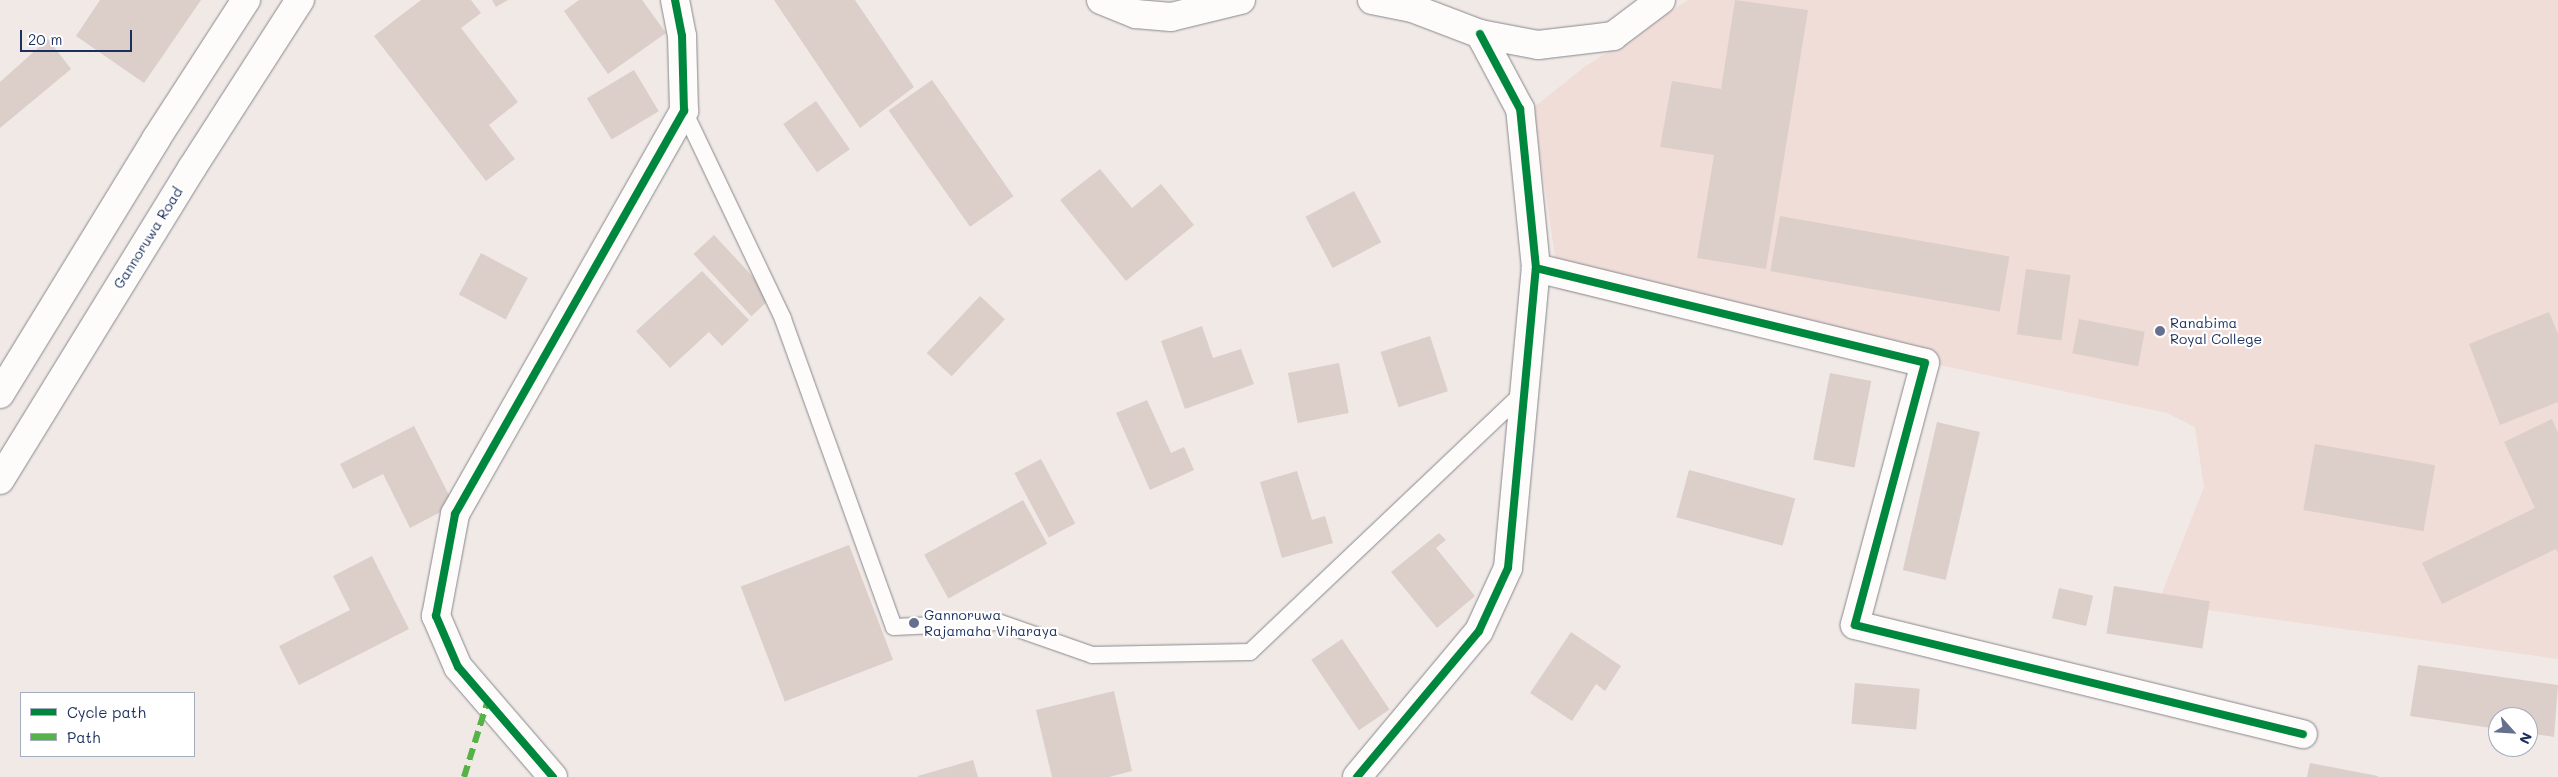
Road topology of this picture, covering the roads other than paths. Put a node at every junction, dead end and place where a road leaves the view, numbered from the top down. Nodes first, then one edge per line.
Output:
1 (246, 0) edge
2 (300, 0) edge
3 (676, 0) edge
4 (1102, 0) edge
5 (1241, 0) edge
6 (1372, 0) edge
7 (1661, 0) edge
8 (1480, 34) junction
9 (684, 111) junction
10 (1536, 268) junction
11 (1527, 390) junction
12 (0, 394) edge
13 (0, 480) edge
14 (2304, 734) dead end
15 (553, 777) edge
16 (1357, 777) edge

1 - 12 street
2 - 13 street, Gannoruwa Road
3 - 9 street
4 - 5 street
6 - 8 street
7 - 8 street
8 - 10 street
9 - 11 lane
9 - 15 street
10 - 11 street
10 - 14 street
11 - 16 street

